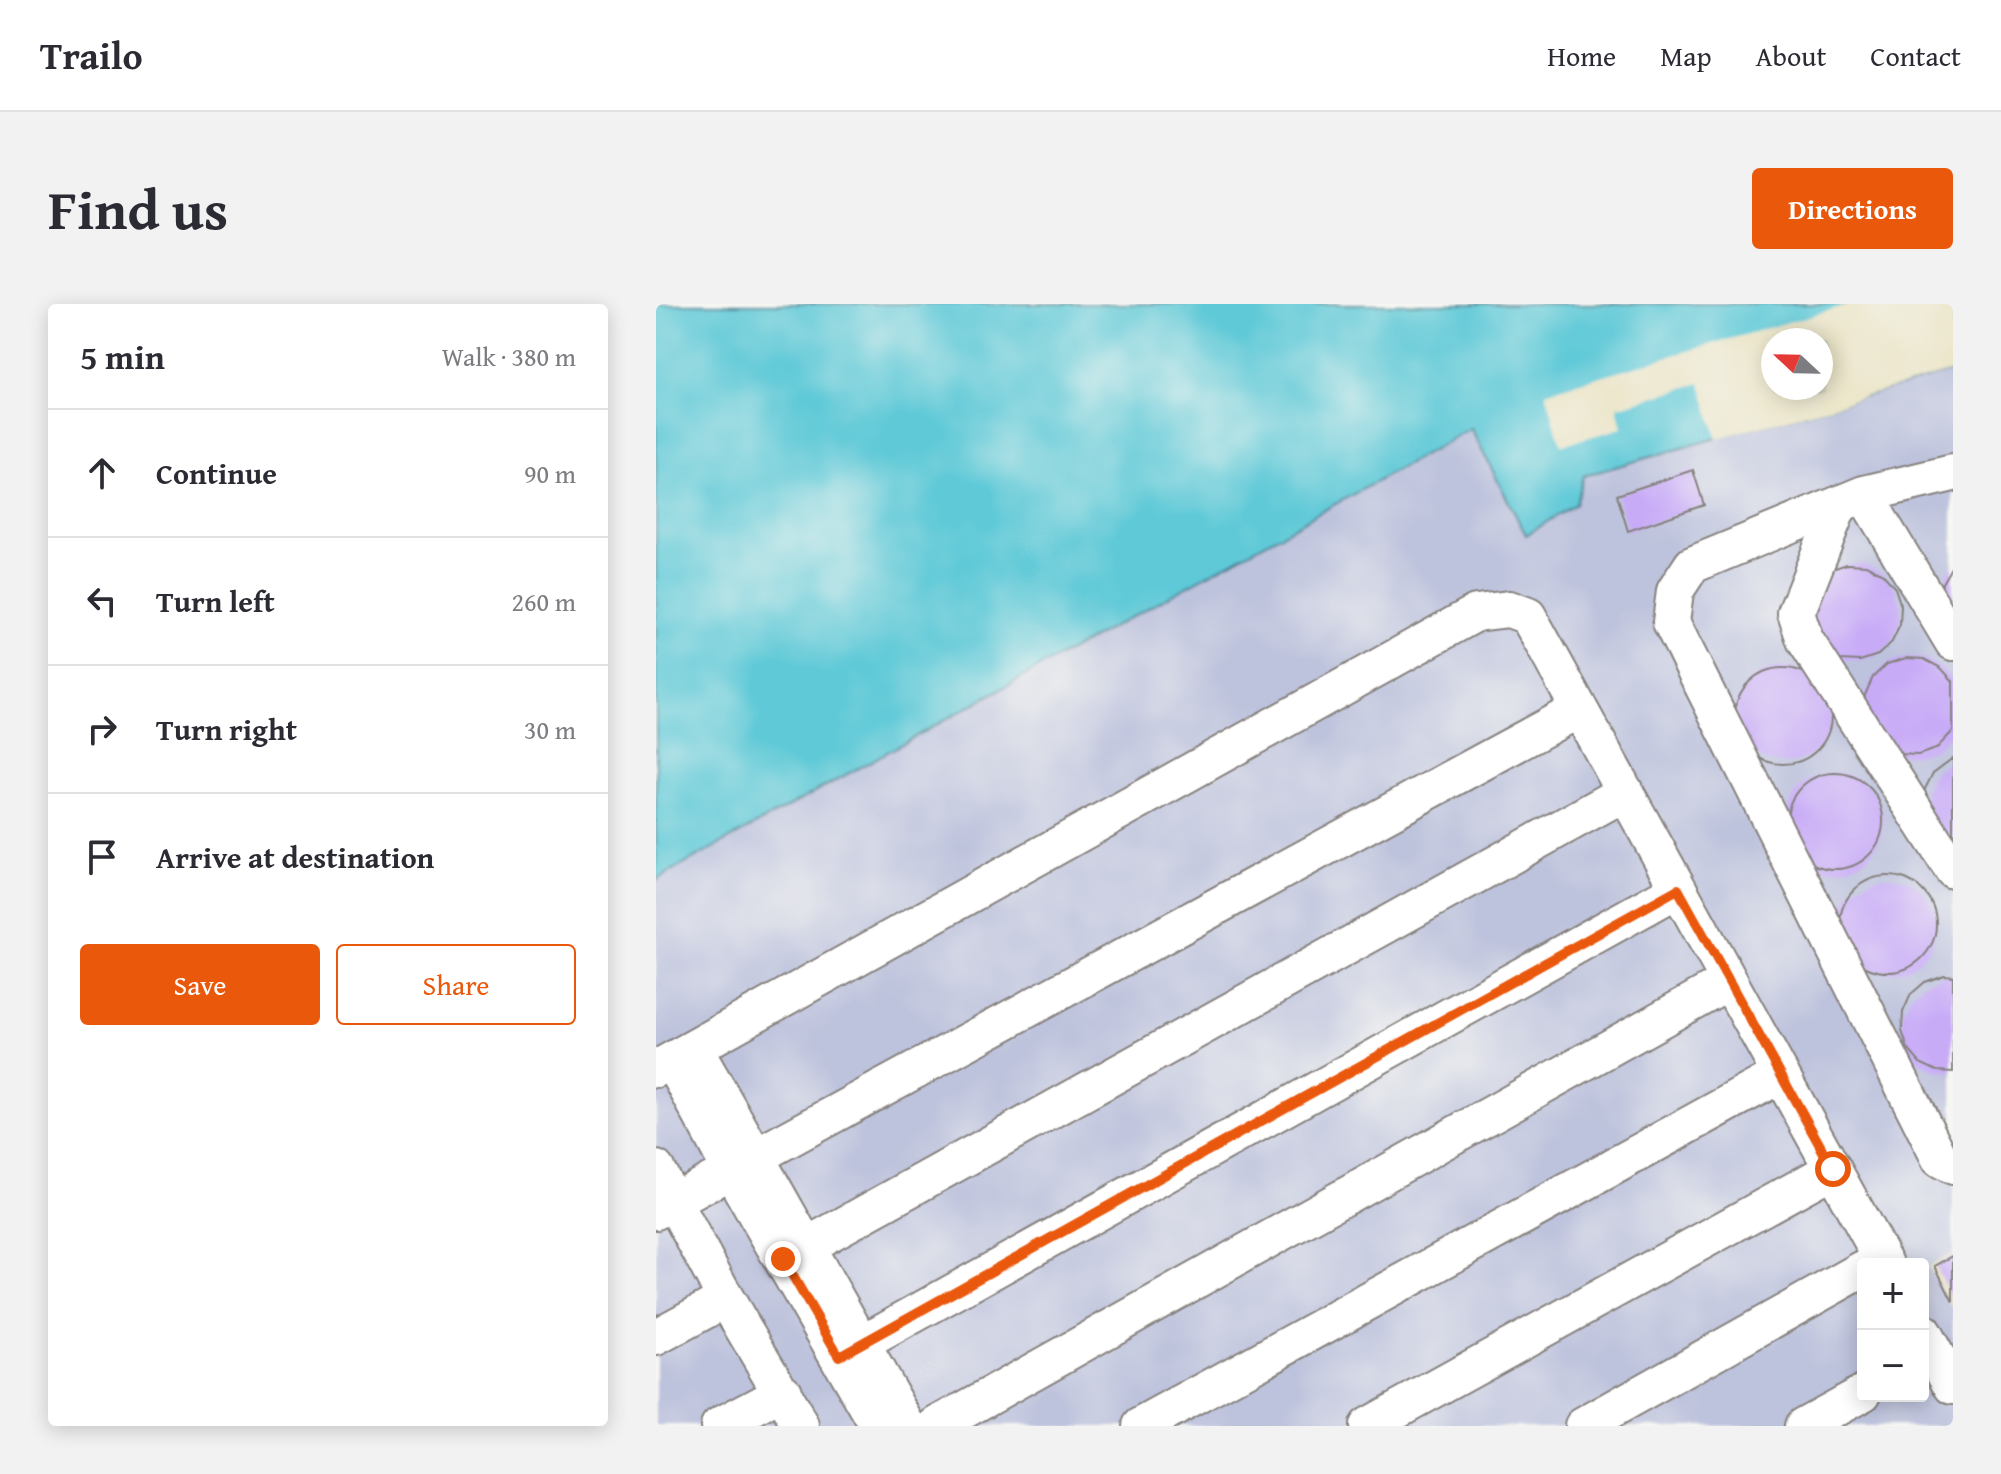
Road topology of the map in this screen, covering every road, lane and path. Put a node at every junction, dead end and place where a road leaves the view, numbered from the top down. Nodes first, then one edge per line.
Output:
1 (1953, 473) edge
2 (1852, 499) junction
3 (1953, 642) edge
4 (1578, 710) junction
5 (1624, 793) junction
6 (1953, 870) edge
7 (1678, 889) junction
8 (1729, 981) junction
9 (674, 1059) edge
10 (1780, 1075) junction
11 (744, 1165) junction
12 (1953, 1166) edge
13 (656, 1169) edge
14 (1833, 1169) junction
15 (665, 1206) edge
16 (794, 1253) junction
17 (1873, 1258) edge
18 (1857, 1275) edge
19 (726, 1299) junction
20 (656, 1337) edge
21 (850, 1350) junction
22 (1929, 1351) edge
23 (1953, 1386) edge
24 (783, 1392) junction
25 (1857, 1396) edge
26 (719, 1426) edge
27 (801, 1426) edge
28 (878, 1426) edge
29 (908, 1426) edge
30 (936, 1426) edge
31 (1141, 1426) edge
32 (1367, 1426) edge
33 (1583, 1426) edge
34 (1803, 1426) edge

1 - 2 lane
2 - 3 lane
2 - 6 lane
2 - 12 lane
4 - 5 lane
4 - 9 lane
4 - 11 lane
5 - 7 lane
5 - 16 lane
7 - 8 lane
7 - 21 lane
8 - 10 lane
8 - 30 lane
9 - 11 lane
10 - 14 lane
10 - 31 lane
11 - 15 lane
11 - 16 lane
13 - 15 lane
14 - 17 lane
14 - 32 lane
15 - 19 lane
16 - 21 lane
18 - 33 lane
19 - 20 lane
19 - 24 lane
21 - 28 lane
21 - 29 lane
22 - 23 lane
24 - 26 lane
24 - 27 lane
25 - 34 lane

